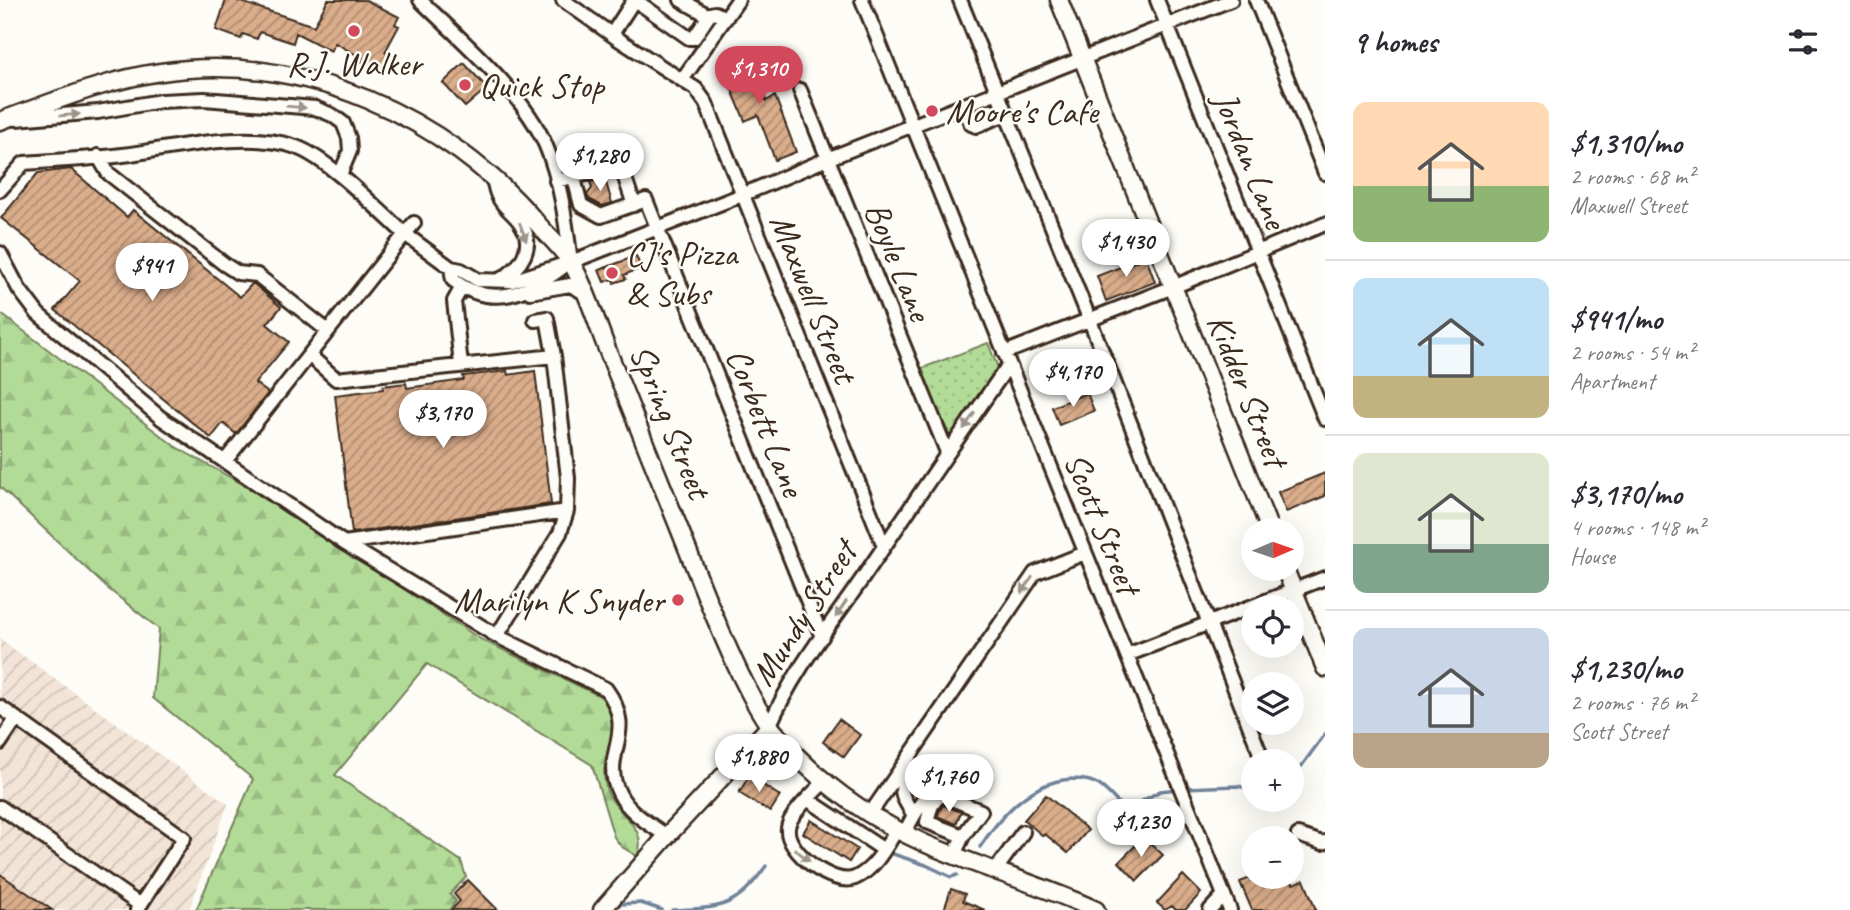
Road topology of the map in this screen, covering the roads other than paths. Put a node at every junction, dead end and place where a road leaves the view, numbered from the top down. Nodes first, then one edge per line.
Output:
1 (420, 0) edge
2 (563, 0) edge
3 (635, 0) edge
4 (681, 0) edge
5 (738, 0) edge
6 (862, 0) edge
7 (960, 0) edge
8 (1059, 0) edge
9 (1157, 0) edge
10 (1231, 0) edge
11 (1256, 0) edge
12 (709, 16) junction
13 (726, 18) junction
14 (1167, 25) junction
15 (612, 34) junction
16 (1082, 60) junction
17 (682, 80) junction
18 (800, 90) dead end
19 (993, 95) junction
20 (964, 106) junction
21 (1002, 115) junction
22 (1, 121) edge
23 (911, 126) junction
24 (98, 156) junction
25 (827, 159) junction
26 (1325, 173) edge
27 (340, 175) junction
28 (492, 176) junction
29 (574, 178) junction
30 (556, 181) junction
31 (0, 190) edge
32 (742, 195) junction
33 (634, 205) junction
34 (1325, 223) edge
35 (658, 228) junction
36 (410, 229) junction
37 (1258, 250) junction
38 (0, 253) edge
39 (571, 262) junction
40 (450, 268) junction
41 (495, 282) junction
42 (1173, 286) junction
43 (461, 287) junction
44 (519, 293) junction
45 (585, 293) junction
46 (1089, 318) junction
47 (535, 320) dead end
48 (328, 331) junction
49 (309, 355) junction
50 (554, 356) junction
51 (1006, 359) junction
52 (461, 365) junction
53 (1325, 419) edge
54 (947, 453) junction
55 (225, 461) junction
56 (567, 511) junction
57 (1265, 518) edge
58 (344, 543) junction
59 (884, 546) junction
60 (1084, 553) junction
61 (1325, 578) edge
62 (1290, 581) edge
63 (1294, 591) junction
64 (1209, 624) junction
65 (497, 636) junction
66 (822, 637) junction
67 (1127, 656) junction
68 (1325, 668) edge
69 (0, 707) edge
70 (16, 719) junction
71 (769, 727) junction
72 (0, 743) edge
73 (1258, 749) edge
74 (901, 775) junction
75 (825, 781) junction
76 (807, 799) junction
77 (0, 807) edge
78 (870, 814) junction
79 (913, 814) junction
80 (901, 831) junction
81 (1023, 832) dead end
82 (667, 836) junction
83 (962, 836) dead end
84 (1304, 837) edge
85 (1324, 845) edge
86 (884, 850) junction
87 (964, 859) junction
88 (995, 871) junction
89 (1224, 895) junction
90 (138, 907) edge
91 (602, 910) edge
92 (1096, 910) edge
93 (1210, 910) edge
94 (1230, 910) edge

1 - 30 street
2 - 15 street, Maxwell Street
3 - 12 street
3 - 15 street
4 - 12 street
5 - 13 street
6 - 23 street, Scott Street
7 - 19 street
8 - 16 main road, Kidder Street
9 - 14 street, Jordan Lane
10 - 14 street
11 - 26 street
12 - 13 street
13 - 17 street
14 - 16 street
14 - 37 street, Jordan Lane
15 - 17 street, Maxwell Street
16 - 19 street
16 - 42 main road, Kidder Street
17 - 32 street, Maxwell Street
18 - 25 street, Boyle Lane
19 - 20 street
19 - 21 street
20 - 21 street
20 - 23 street
21 - 46 street
22 -> 27 street
22 - 28 main road, Spring Street
23 - 25 street
23 - 51 street, Scott Street
24 - 27 street
24 - 31 street
24 - 48 street
25 - 32 street
25 - 54 street, Boyle Lane
27 - 36 street
28 - 39 main road, Spring Street
28 -> 41 street
29 - 30 street
29 - 33 street
29 - 33 street
30 - 39 street
32 - 35 street
32 - 59 street, Maxwell Street
33 - 35 street, Corbett Lane
34 - 37 street
35 - 39 street
35 - 66 street, Corbett Lane
36 - 40 street
36 - 48 street
37 - 42 street
37 - 53 street, Jordan Lane
38 - 55 street
39 - 41 street
39 - 44 street
39 - 45 main road, Spring Street
40 - 41 street
40 - 43 street
42 - 46 street
42 - 57 main road, Kidder Street
43 - 44 street
43 - 52 street
44 - 45 street
45 - 71 main road, Spring Street
46 - 51 street
46 - 64 street
47 - 50 street
48 - 49 street
49 - 52 street
49 - 55 street
50 - 52 street
50 - 56 street
51 -> 54 street, Mundy Street
51 - 60 street, Scott Street
54 - 59 street, Mundy Street
55 - 58 street
56 - 58 street
56 - 65 street
58 - 65 street
59 -> 66 street, Mundy Street
60 - 67 street, Scott Street
60 -> 74 street
61 - 63 street
62 - 63 main road
63 - 64 street
63 - 68 main road
64 - 67 street
64 - 73 street
65 - 82 street
66 - 71 street, Mundy Street
67 - 89 street, Scott Street
69 - 70 street
70 - 72 street
70 - 90 street
71 - 75 main road, Spring Street
71 - 82 main road, Mundy Street
74 - 78 street
74 - 79 street
74 - 79 street
75 - 76 street
75 - 78 main road, Spring Street
76 - 86 street
76 -> 86 street
77 - 90 street
78 - 80 main road, Spring Street
79 - 80 street
80 - 86 street
80 - 87 main road, Spring Street
81 - 88 street
82 - 91 main road, Mundy Street
83 - 87 street
84 - 85 street
87 - 88 main road, Spring Street
88 - 92 main road, Spring Street
89 - 93 street
89 - 94 street, Scott Street

